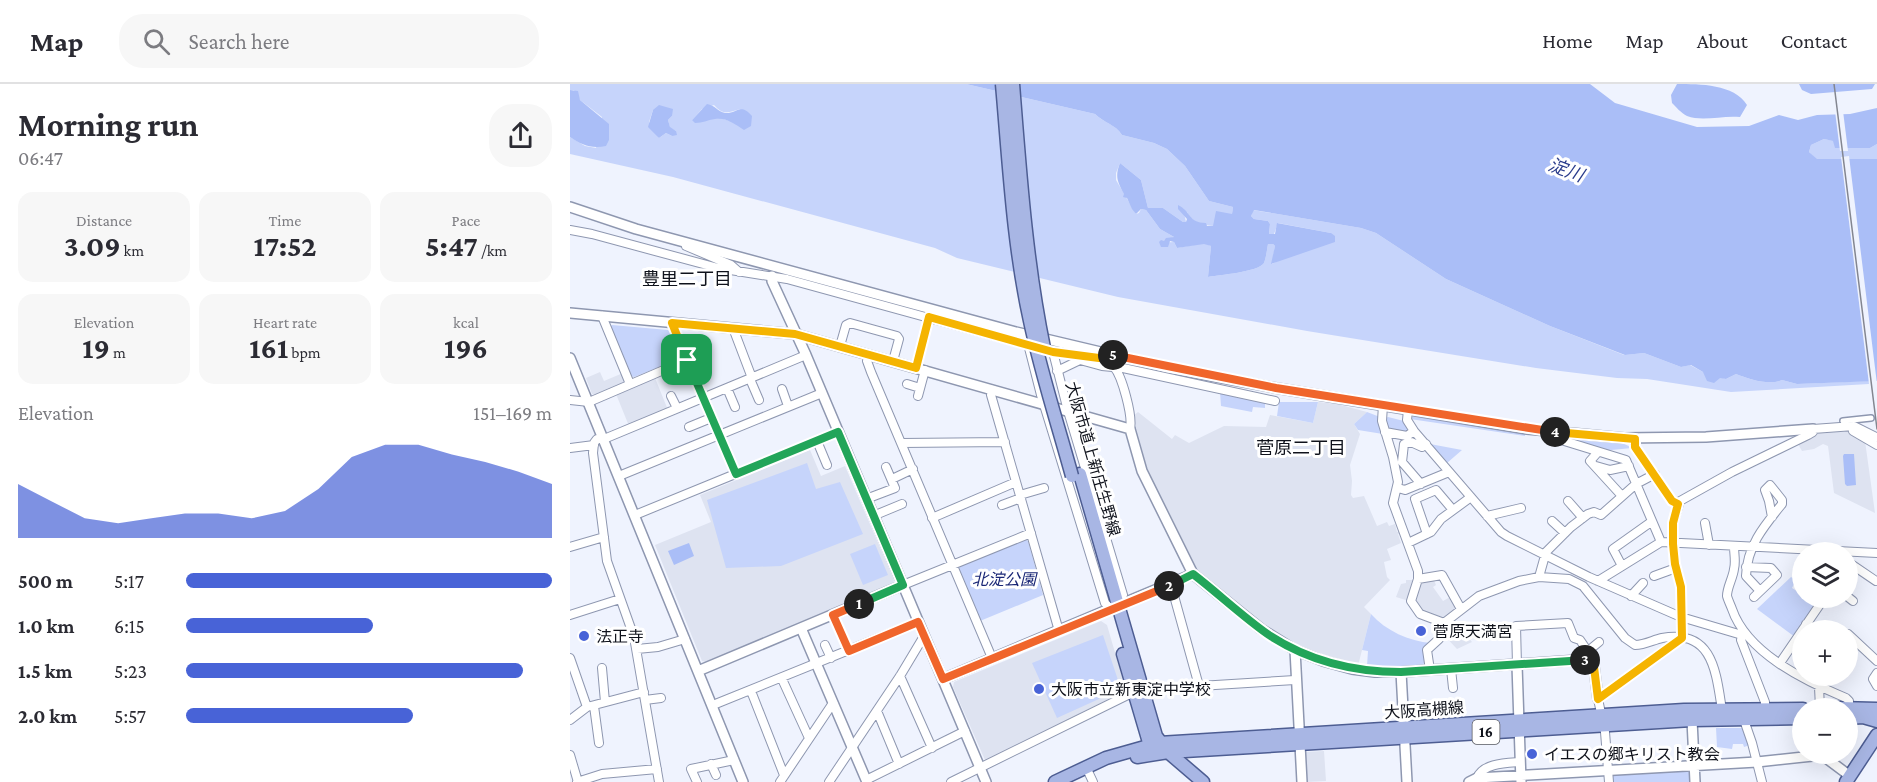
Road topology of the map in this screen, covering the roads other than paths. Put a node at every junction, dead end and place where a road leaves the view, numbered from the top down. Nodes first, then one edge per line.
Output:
1 (1002, 84) edge
2 (1013, 84) edge
3 (570, 207) edge
4 (570, 230) edge
5 (677, 240) junction
6 (741, 273) junction
7 (772, 276) junction
8 (570, 313) edge
9 (602, 316) junction
10 (929, 317) junction
11 (672, 323) junction
12 (733, 328) junction
13 (795, 334) junction
14 (1028, 344) junction
15 (840, 346) junction
16 (1053, 352) junction
17 (869, 354) junction
18 (806, 355) junction
19 (1113, 355) junction
20 (570, 359) edge
21 (687, 360) junction
22 (892, 361) junction
23 (1114, 368) junction
24 (921, 369) junction
25 (1057, 371) junction
26 (1217, 378) junction
27 (751, 379) junction
28 (630, 384) junction
29 (907, 384) dead end
30 (727, 388) junction
31 (1213, 388) junction
32 (782, 389) dead end
33 (993, 390) junction
34 (822, 393) junction
35 (672, 396) dead end
36 (702, 397) junction
37 (570, 400) edge
38 (759, 400) dead end
39 (1275, 401) dead end
40 (589, 402) junction
41 (1044, 404) junction
42 (1383, 405) junction
43 (788, 406) junction
44 (677, 408) junction
45 (735, 408) dead end
46 (1408, 410) junction
47 (1068, 411) junction
48 (711, 418) junction
49 (1870, 418) dead end
50 (1843, 422) dead end
51 (689, 427) dead end
52 (1130, 429) junction
53 (1813, 429) junction
54 (1546, 431) junction
55 (838, 432) junction
56 (1385, 432) junction
57 (1414, 432) junction
58 (718, 435) junction
59 (604, 439) junction
60 (1635, 439) junction
61 (817, 441) junction
62 (1877, 441) edge
63 (1005, 442) junction
64 (902, 443) junction
65 (1426, 444) junction
66 (594, 445) junction
67 (570, 448) edge
68 (1598, 452) junction
69 (827, 465) dead end
70 (1596, 466) junction
71 (1629, 466) junction
72 (886, 467) dead end
73 (913, 469) junction
74 (1449, 471) junction
75 (736, 474) junction
76 (1654, 474) junction
77 (1076, 475) junction
78 (619, 476) junction
79 (892, 479) junction
80 (1016, 482) junction
81 (1421, 484) junction
82 (1636, 484) junction
83 (1044, 488) dead end
84 (1398, 488) junction
85 (1622, 496) junction
86 (1021, 497) junction
87 (1471, 497) junction
88 (866, 500) junction
89 (1568, 501) dead end
90 (902, 504) dead end
91 (1678, 504) junction
92 (1002, 505) dead end
93 (1521, 508) dead end
94 (1453, 510) junction
95 (635, 515) junction
96 (873, 516) junction
97 (1488, 516) junction
98 (1772, 517) dead end
99 (932, 518) junction
100 (1582, 518) junction
101 (1552, 521) dead end
102 (1651, 522) junction
103 (1705, 523) dead end
104 (1031, 533) junction
105 (1565, 533) junction
106 (1427, 534) junction
107 (604, 537) junction
108 (1661, 542) junction
109 (1408, 543) junction
110 (1673, 544) junction
111 (1709, 545) junction
112 (1734, 546) junction
113 (570, 547) edge
114 (1751, 547) junction
115 (1792, 549) edge
116 (1858, 552) edge
117 (1877, 553) edge
118 (1545, 555) junction
119 (953, 566) junction
120 (1622, 566) junction
121 (1746, 567) junction
122 (1676, 568) junction
123 (1858, 569) edge
124 (1193, 574) junction
125 (1654, 576) dead end
126 (1539, 577) junction
127 (1418, 579) junction
128 (1598, 581) junction
129 (1876, 581) edge
130 (1643, 583) dead end
131 (903, 585) junction
132 (1171, 585) junction
133 (1631, 596) junction
134 (620, 598) junction
135 (1115, 607) junction
136 (1461, 609) junction
137 (570, 615) edge
138 (833, 615) junction
139 (1681, 617) junction
140 (918, 622) junction
141 (1444, 623) junction
142 (801, 628) junction
143 (1059, 631) junction
144 (1743, 635) junction
145 (924, 636) junction
146 (1682, 638) junction
147 (685, 639) junction
148 (1599, 642) dead end
149 (1858, 643) edge
150 (825, 645) dead end
151 (1792, 645) edge
152 (637, 649) junction
153 (1295, 650) junction
154 (849, 651) junction
155 (1590, 655) junction
156 (570, 658) edge
157 (831, 658) junction
158 (992, 658) junction
159 (1877, 661) edge
160 (1780, 663) junction
161 (817, 664) junction
162 (1517, 665) junction
163 (602, 668) dead end
164 (1451, 669) junction
165 (1430, 670) junction
166 (698, 671) junction
167 (1401, 672) junction
168 (1877, 673) edge
169 (572, 675) edge
170 (900, 676) junction
171 (782, 679) junction
172 (943, 679) junction
173 (1295, 680) junction
174 (1199, 686) junction
175 (1877, 686) edge
176 (1820, 687) junction
177 (1452, 688) dead end
178 (751, 691) junction
179 (1138, 691) junction
180 (645, 696) junction
181 (661, 698) dead end
182 (1820, 698) edge
183 (1846, 698) edge
184 (1598, 699) junction
185 (605, 702) junction
186 (833, 703) junction
187 (713, 705) junction
188 (591, 707) junction
189 (1765, 709) junction
190 (1792, 709) edge
191 (1877, 709) edge
192 (1722, 710) junction
193 (1858, 710) edge
194 (877, 711) junction
195 (1743, 714) junction
196 (1858, 715) edge
197 (1792, 717) edge
198 (570, 720) edge
199 (1602, 720) junction
200 (1692, 720) junction
201 (1877, 721) edge
202 (1519, 725) junction
203 (965, 731) junction
204 (1404, 733) junction
205 (1877, 735) edge
206 (809, 738) junction
207 (1299, 739) junction
208 (599, 742) dead end
209 (852, 747) junction
210 (932, 748) junction
211 (1159, 748) junction
212 (570, 755) edge
213 (734, 760) junction
214 (1520, 762) junction
215 (1757, 762) junction
216 (711, 764) junction
217 (899, 764) junction
218 (1695, 766) junction
219 (980, 768) junction
220 (657, 769) junction
221 (1608, 771) junction
222 (1089, 774) edge
223 (716, 775) dead end
224 (782, 779) edge
225 (1521, 779) edge
226 (1473, 780) edge
227 (1851, 780) edge
228 (866, 781) edge
229 (577, 782) edge
230 (659, 782) edge
231 (697, 782) edge
232 (743, 782) edge
233 (829, 782) edge
234 (951, 782) edge
235 (986, 782) edge
236 (1055, 782) edge
237 (1072, 782) edge
238 (1193, 782) edge
239 (1203, 782) edge
240 (1302, 782) edge
241 (1407, 782) edge
242 (1609, 782) edge
243 (1695, 782) edge
244 (1762, 782) edge

1 - 77 main road, 大阪市道上新庄生野線, bridge
2 - 77 main road, 大阪市道上新庄生野線, bridge
3 - 5 street
4 - 6 street
5 - 6 street
5 - 19 street
6 - 7 street
7 - 10 street
7 - 13 street
8 - 9 street
9 - 11 street
9 - 28 street
10 - 14 street
10 - 24 street
11 - 12 street
11 - 21 street
12 - 13 street
12 - 27 street
13 - 15 street
13 - 18 street
14 - 16 street
14 - 41 street
15 - 17 street
15 - 22 street
16 - 19 street
16 - 25 street
17 - 22 street
17 - 64 street
18 - 27 street
18 - 34 street
19 - 26 street
20 - 40 street
21 - 28 street
21 - 36 street
22 - 24 street
23 - 25 street
23 - 31 street
23 - 52 street
24 - 29 street
24 - 33 street
25 - 47 street
26 - 31 street
26 - 42 street
27 - 30 street
27 - 38 street
28 - 40 street
30 - 36 street
30 - 45 street
31 - 39 street
32 - 43 street
33 - 41 street
33 - 63 street
34 - 43 street
34 - 55 street
35 - 44 street
36 - 44 street
36 - 48 street
37 - 40 street
40 - 59 street
41 - 47 street
41 - 135 street
42 - 46 street
42 - 56 street
43 - 58 street
44 - 59 street
46 - 54 street
46 - 57 street
47 - 52 street
47 - 135 street
48 - 51 street
48 - 58 street
49 - 50 street
52 - 124 street
53 - 60 street
53 - 62 street
53 - 91 street
54 - 60 street
54 - 68 street
55 - 61 street
55 - 88 street
56 - 57 street
56 - 84 street
57 - 65 street
58 - 75 street
58 - 78 street
59 - 66 street
59 - 78 street
60 - 76 street
61 - 69 street
61 - 75 street
63 - 64 street
63 - 80 street
64 - 73 street
65 - 74 street
65 - 81 street
66 - 67 street
66 - 107 street
68 - 70 street
68 - 71 street
70 - 71 street
70 - 85 street
71 - 82 street
72 - 79 street
73 - 79 street
73 - 99 street
74 - 81 street
74 - 87 street
75 - 95 street
76 - 82 street
76 - 91 street
77 - 135 main road, 大阪市道上新庄生野線
78 - 95 street
79 - 88 street
80 - 86 street
80 - 99 street
81 - 84 street
82 - 85 street
82 - 102 street
83 - 86 street
84 - 109 street
85 - 100 street
86 - 92 street
86 - 104 street
87 - 94 street
87 - 97 street
88 - 96 street
89 - 100 street
90 - 96 street
91 - 110 street
93 - 97 street
94 - 106 street
94 - 106 street
95 - 147 street
96 - 131 street
97 - 118 street
98 - 114 street
99 - 119 street
100 - 105 street
101 - 105 street
102 - 108 street
102 - 120 street
103 - 111 street
104 - 119 street
104 - 143 street
105 - 118 street
106 - 109 street
107 - 113 street
107 - 134 street
108 - 110 street
108 - 120 street
109 - 127 street
110 - 111 street
110 - 122 street
111 - 112 street
112 - 114 street
112 - 144 street
114 - 115 street
114 - 121 street
116 - 117 street
118 - 126 street
118 - 128 street
119 - 131 street
119 - 158 street
120 - 128 street
121 - 121 street
122 - 125 street
122 - 139 street
123 - 129 street
124 - 132 street
124 - 153 street
126 - 136 street
126 - 146 street
127 - 136 street
127 - 141 street
128 - 133 street
130 - 133 street
131 - 138 street
131 - 140 street
132 - 135 street
132 - 174 street
133 - 139 street
134 - 137 street
134 - 152 street
135 - 143 street
135 - 179 main road, 大阪市道上新庄生野線
136 - 141 street
138 - 142 street
138 - 154 street
139 - 144 street
139 - 146 street
140 - 145 street
140 - 154 street
141 - 165 street
142 - 161 street
142 - 166 street
143 - 158 street
144 - 160 street
144 - 189 street
145 - 170 street
145 - 172 street
146 - 184 street
146 - 192 street
147 - 152 street
147 - 166 street
148 - 155 street
149 - 159 street
150 - 157 street
151 - 160 street
152 - 180 street
153 - 167 street
153 - 173 street
154 - 157 street
155 - 162 street
155 - 162 street
155 - 184 street
156 - 169 street
157 - 161 street
158 - 172 street
160 - 176 street
161 - 171 street
161 - 186 street
162 - 164 street
162 - 202 street
163 - 185 street
164 - 165 street
164 - 177 street
165 - 167 street
166 - 187 street
167 - 204 street
168 - 175 street
169 - 188 street
170 - 194 street
170 - 210 street
171 - 178 street
171 - 206 street
172 - 203 street
173 - 174 street
173 - 207 street
174 - 179 street
176 - 182 street
176 - 183 street
178 - 187 street
178 - 224 street
179 - 211 main road, 大阪市道上新庄生野線
179 - 219 street
180 - 181 street
180 - 185 street
180 - 220 street
184 - 199 street
185 - 188 street
186 - 206 street
186 - 209 street
187 - 213 street
188 - 198 street
188 - 208 street
189 - 190 main road, 大阪高槻線 / 16
189 - 195 main road, 大阪高槻線 / 16
191 - 193 main road
192 - 195 main road, 大阪高槻線 / 16
192 - 199 main road, 大阪高槻線 / 16
194 - 209 street
194 - 217 street
195 - 197 main road, 大阪高槻線 / 16
195 - 200 main road, 大阪高槻線 / 16
195 - 215 street
196 - 201 main road
199 - 200 main road, 大阪高槻線 / 16
199 - 202 main road, 大阪高槻線 / 16
199 - 221 street
200 - 218 street
202 - 204 main road, 大阪高槻線 / 16
202 - 214 street
203 - 210 street
203 - 219 street
204 - 207 main road, 大阪高槻線 / 16
204 - 241 street
205 - 227 main road
206 - 224 street
207 - 211 main road, 大阪高槻線 / 16
207 - 240 street
209 - 228 street
209 - 233 street
210 - 217 street
211 - 222 main road, 大阪高槻線 / 16
211 - 238 main road
211 - 239 main road
212 - 229 street
213 - 216 street
213 - 232 street
214 - 225 street
214 - 226 street
215 - 218 street
215 - 227 street
215 - 244 street
216 - 223 street
216 - 231 street
217 - 228 street
218 - 221 street
218 - 243 street
219 - 234 street
219 - 235 street
220 - 229 street
220 - 230 street
221 - 225 street
221 - 242 street
222 - 236 main road, 大阪高槻線 / 16
222 - 237 main road, 大阪高槻線 / 16
225 - 226 street

